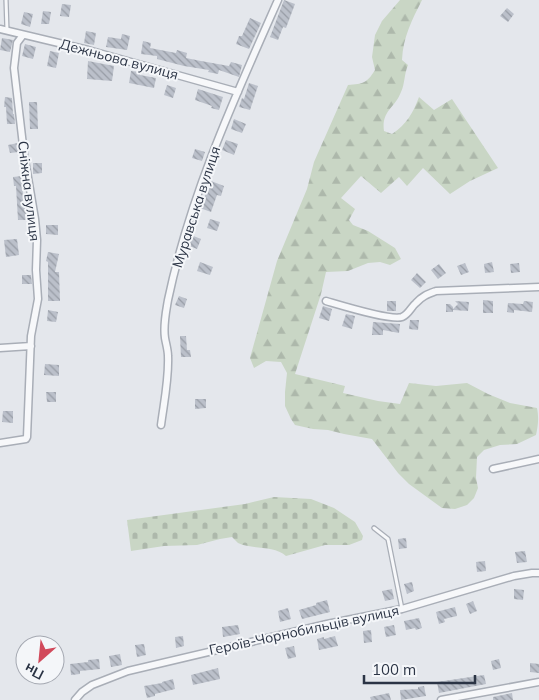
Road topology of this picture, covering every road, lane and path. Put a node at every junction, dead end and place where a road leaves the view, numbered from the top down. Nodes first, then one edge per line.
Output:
1 (6, 0) edge
2 (278, 0) edge
3 (0, 29) edge
4 (7, 30) junction
5 (23, 35) junction
6 (238, 92) junction
7 (539, 287) edge
8 (326, 301) dead end
9 (31, 346) junction
10 (0, 348) edge
11 (161, 425) dead end
12 (0, 443) edge
13 (539, 459) edge
14 (493, 469) dead end
15 (374, 528) dead end
16 (539, 573) edge
17 (402, 609) junction
18 (539, 682) edge
19 (75, 700) edge
20 (441, 700) edge

1 - 4 lane
2 - 6 street, Муравська вулиця
3 - 4 street, Дежньова вулиця
4 - 5 street, Дежньова вулиця
5 - 6 street, Дежньова вулиця
5 - 9 street, Сніжна вулиця
6 - 11 street, Муравська вулиця
7 - 8 street
9 - 10 street
9 - 12 street, Сніжна вулиця
13 - 14 street
15 - 17 lane
16 - 17 street, Героїв-Чорнобильців вулиця
17 - 19 street, Героїв-Чорнобильців вулиця
18 - 20 street

